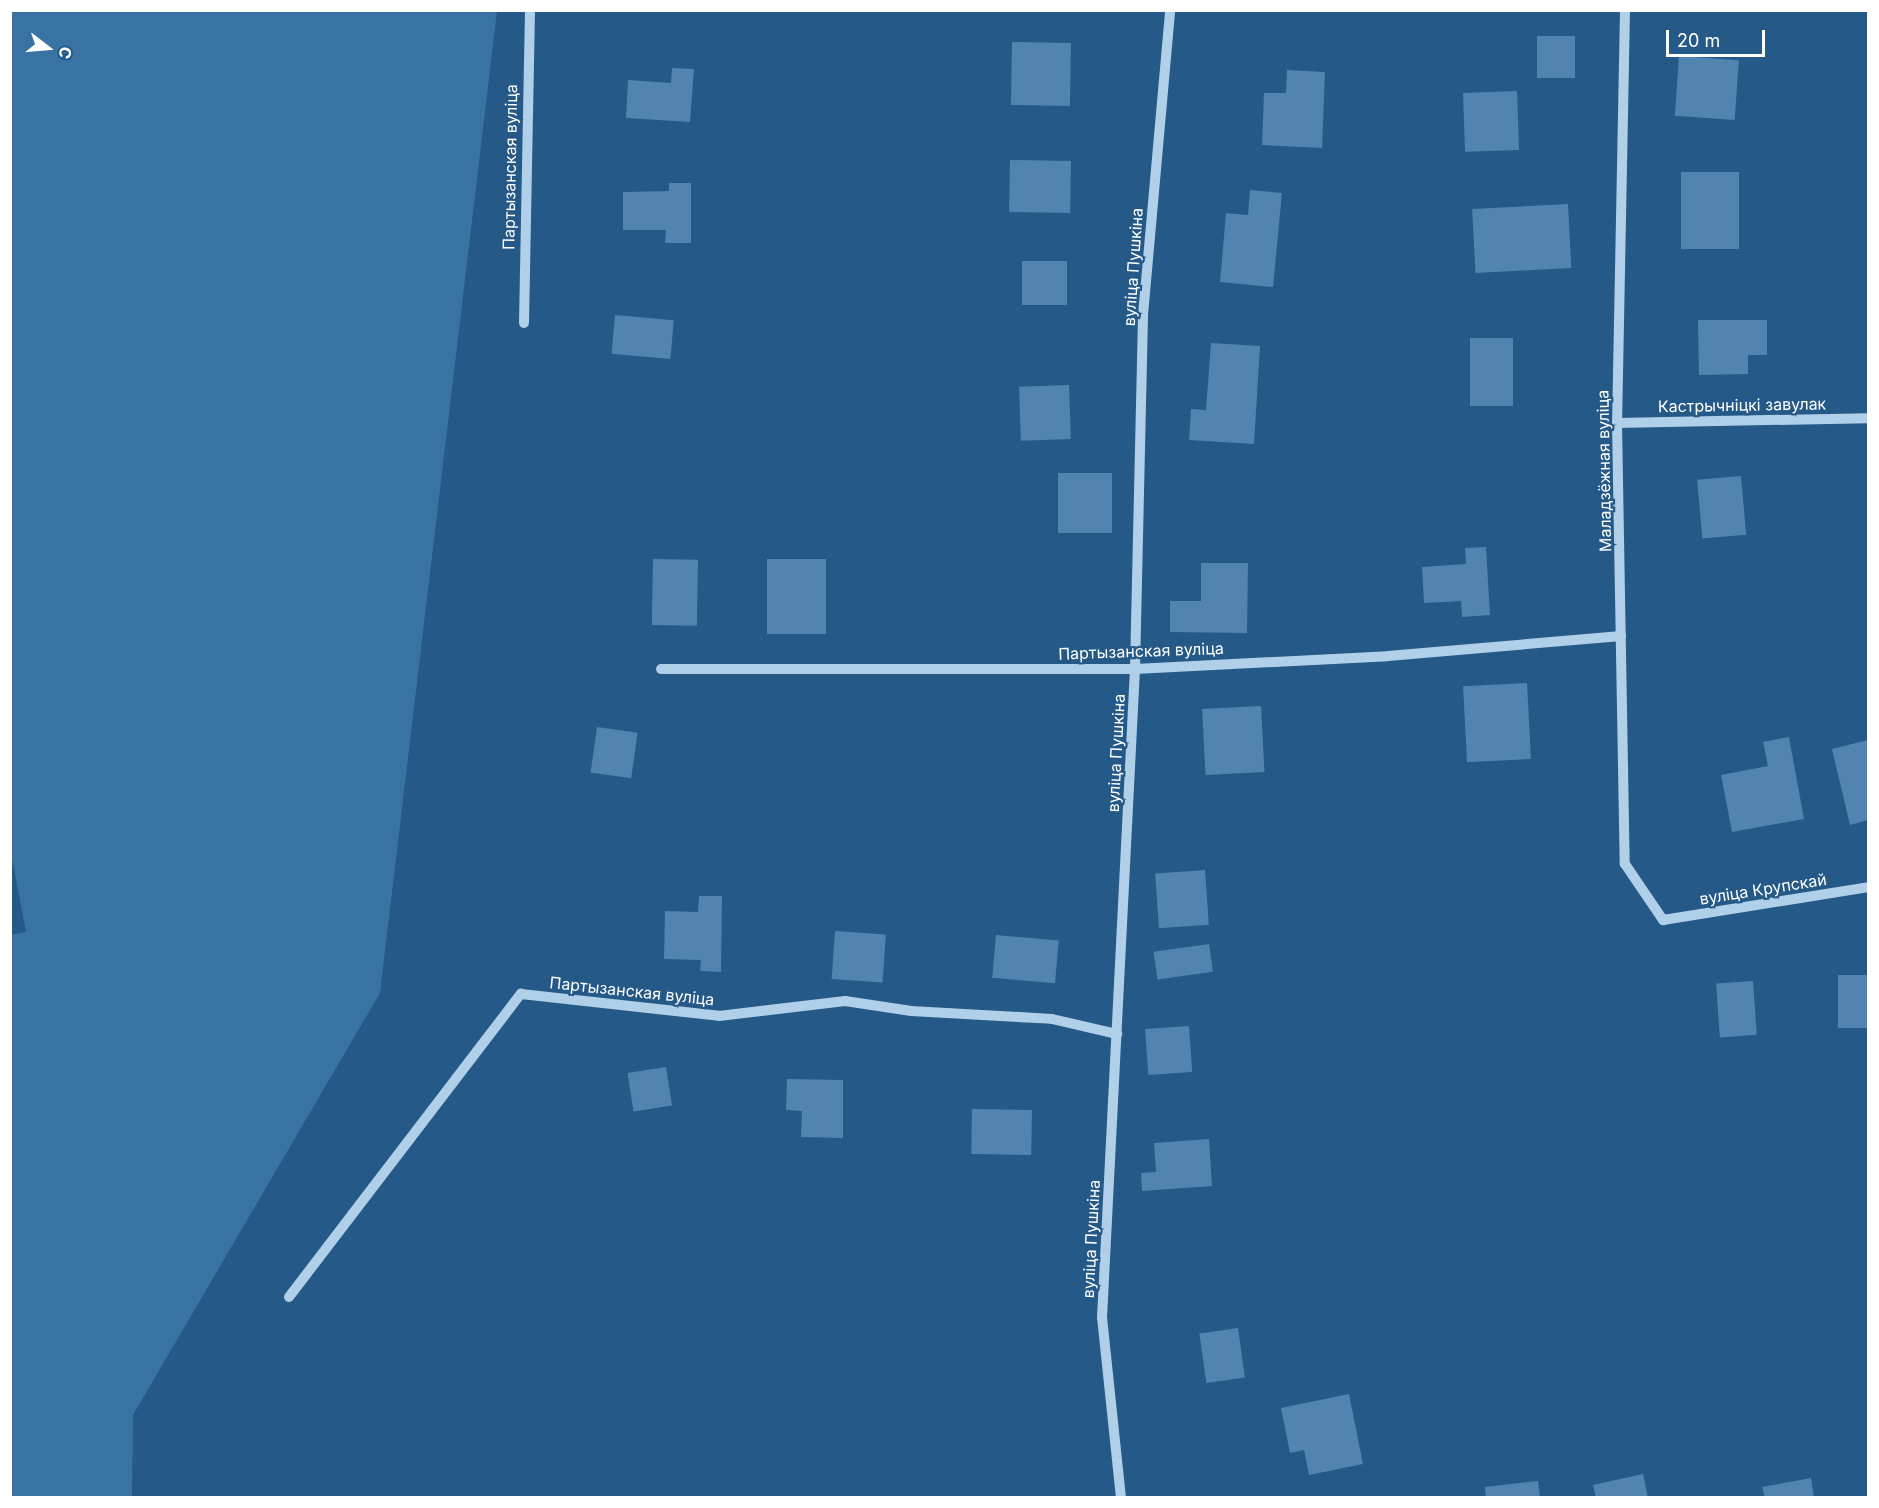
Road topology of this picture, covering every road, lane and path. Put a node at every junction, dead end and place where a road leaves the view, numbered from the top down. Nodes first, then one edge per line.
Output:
1 (530, 10) edge
2 (1170, 10) edge
3 (1624, 10) edge
4 (524, 323) dead end
5 (1869, 418) edge
6 (1617, 423) junction
7 (1621, 636) junction
8 (661, 669) dead end
9 (1135, 669) junction
10 (1869, 887) edge
11 (1663, 920) joint
12 (1117, 1034) junction
13 (289, 1297) dead end
14 (1121, 1497) edge

1 - 4 street, Партызанская вуліца
2 - 9 street, вуліца Пушкіна
3 - 6 street, Маладзёжная вуліца
5 - 6 street, Кастрычніцкі завулак
6 - 7 street, Маладзёжная вуліца
7 - 9 street, Партызанская вуліца
7 - 11 street, Маладзёжная вуліца
8 - 9 street, Партызанская вуліца
9 - 12 street, вуліца Пушкіна
10 - 11 street, вуліца Крупскай
12 - 13 street, Партызанская вуліца
12 - 14 street, вуліца Пушкіна

